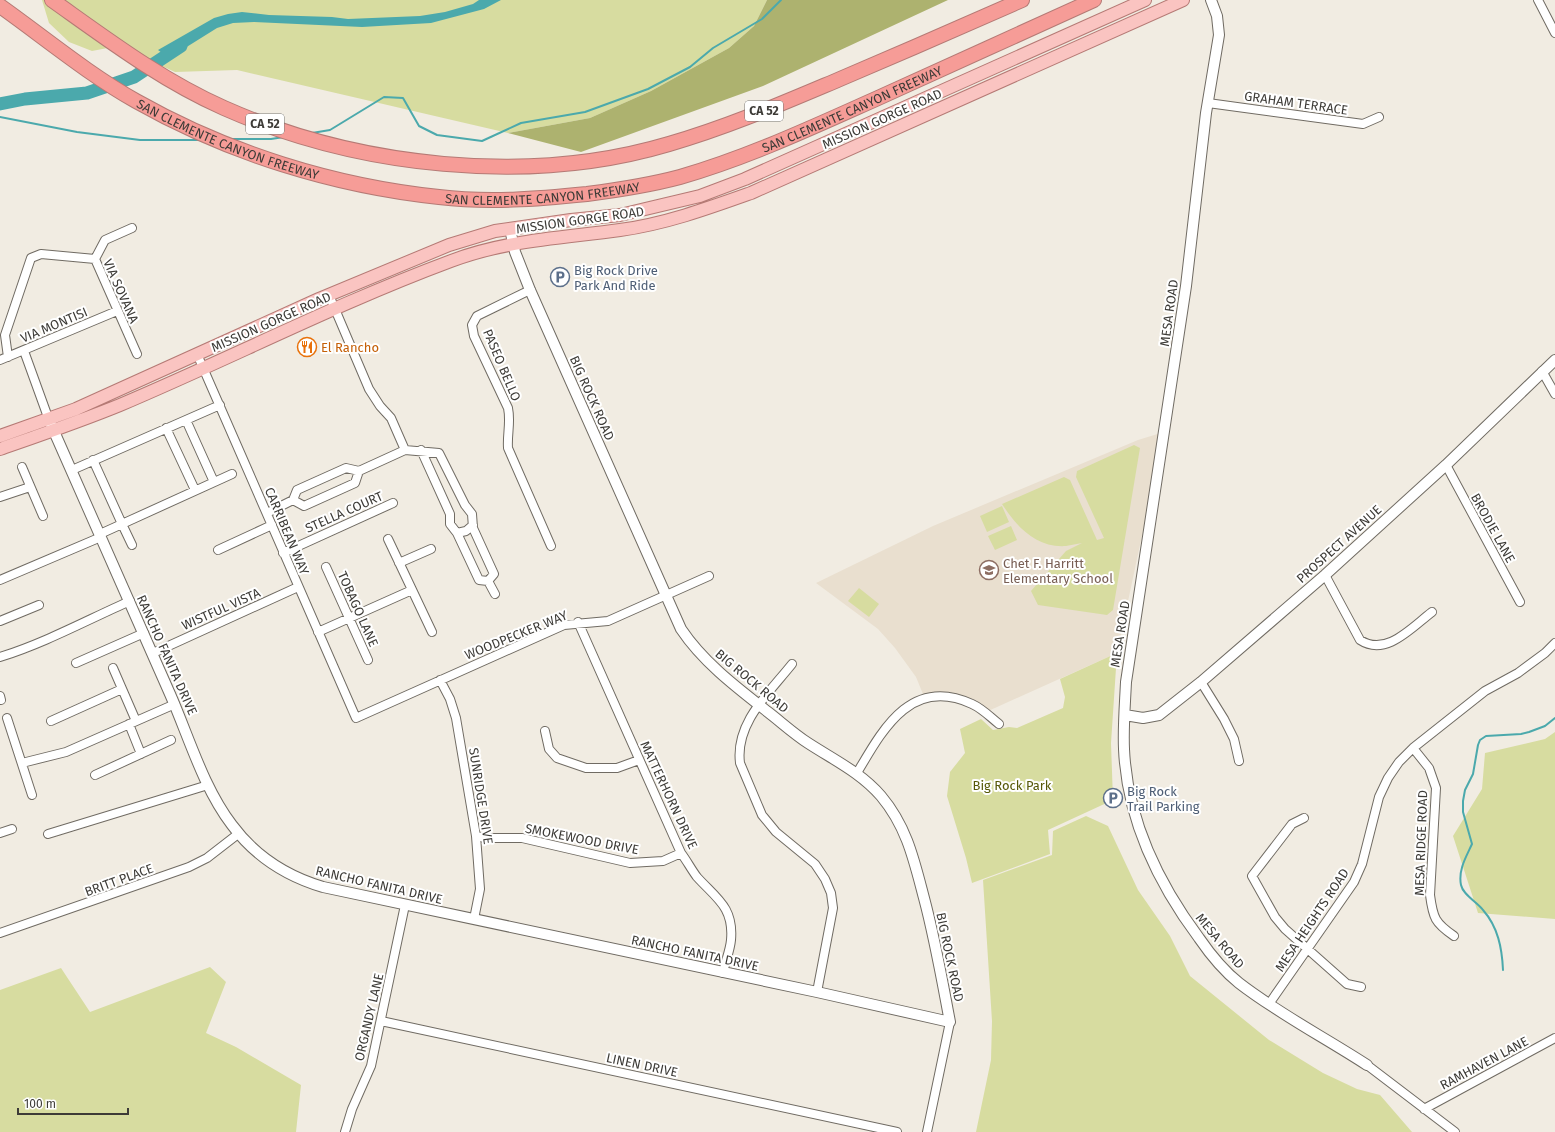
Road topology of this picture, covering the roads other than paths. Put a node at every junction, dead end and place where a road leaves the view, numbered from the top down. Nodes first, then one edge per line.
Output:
1 (52, 0) edge
2 (1022, 0) edge
3 (1094, 0) edge
4 (1146, 0) edge
5 (1183, 0) edge
6 (1211, 0) edge
7 (1538, 0) edge
8 (0, 6) edge
9 (1555, 33) edge
10 (1208, 103) junction
11 (1379, 117) dead end
12 (132, 228) dead end
13 (510, 229) junction
14 (513, 244) junction
15 (95, 258) junction
16 (530, 290) junction
17 (329, 295) junction
18 (336, 309) junction
19 (118, 311) junction
20 (276, 318) junction
21 (250, 346) junction
22 (24, 351) junction
23 (137, 354) dead end
24 (197, 354) junction
25 (4, 359) edge
26 (1555, 360) edge
27 (203, 367) junction
28 (1542, 371) junction
29 (1555, 394) edge
30 (220, 405) junction
31 (186, 420) junction
32 (52, 425) junction
33 (166, 428) junction
34 (0, 436) edge
35 (0, 450) edge
36 (405, 450) junction
37 (423, 451) junction
38 (93, 460) junction
39 (1446, 465) junction
40 (22, 467) dead end
41 (72, 470) junction
42 (359, 471) junction
43 (232, 474) dead end
44 (214, 482) junction
45 (30, 487) junction
46 (195, 490) junction
47 (0, 497) edge
48 (293, 500) junction
49 (393, 503) dead end
50 (267, 513) junction
51 (43, 516) dead end
52 (122, 524) junction
53 (473, 524) junction
54 (272, 526) junction
55 (457, 533) junction
56 (101, 536) junction
57 (388, 539) dead end
58 (132, 545) dead end
59 (551, 546) dead end
60 (432, 549) dead end
61 (218, 550) dead end
62 (284, 553) junction
63 (399, 563) junction
64 (326, 567) dead end
65 (1325, 575) junction
66 (710, 576) dead end
67 (0, 580) edge
68 (488, 581) junction
69 (298, 588) junction
70 (412, 590) junction
71 (495, 594) dead end
72 (665, 596) junction
73 (130, 601) junction
74 (1520, 602) dead end
75 (39, 605) dead end
76 (1432, 612) dead end
77 (349, 618) junction
78 (0, 621) edge
79 (578, 622) junction
80 (318, 632) junction
81 (432, 632) dead end
82 (144, 633) junction
83 (1555, 643) edge
84 (153, 653) junction
85 (0, 657) edge
86 (368, 660) dead end
87 (76, 663) dead end
88 (792, 664) dead end
89 (113, 668) dead end
90 (440, 680) junction
91 (1201, 682) junction
92 (122, 689) junction
93 (175, 704) junction
94 (759, 705) junction
95 (1125, 715) junction
96 (7, 718) dead end
97 (356, 718) joint
98 (51, 720) dead end
99 (132, 723) junction
100 (999, 724) dead end
101 (545, 730) dead end
102 (171, 740) dead end
103 (1413, 748) junction
104 (141, 754) junction
105 (640, 760) junction
106 (1238, 761) dead end
107 (22, 763) junction
108 (857, 773) junction
109 (95, 775) dead end
110 (208, 784) junction
111 (32, 795) dead end
112 (1304, 818) dead end
113 (12, 829) dead end
114 (0, 832) edge
115 (48, 834) dead end
116 (238, 834) junction
117 (476, 836) junction
118 (682, 853) junction
119 (405, 905) junction
120 (474, 918) junction
121 (0, 933) edge
122 (1454, 936) dead end
123 (1307, 949) junction
124 (723, 973) junction
125 (1361, 987) dead end
126 (817, 992) junction
127 (1269, 1004) junction
128 (381, 1021) junction
129 (950, 1022) junction
130 (1555, 1038) edge
131 (1367, 1065) joint
132 (1424, 1109) junction
133 (345, 1132) edge
134 (897, 1132) edge
135 (927, 1132) edge
136 (1455, 1132) edge

1 - 2 highway, SAN CLEMENTE CANYON FREEWAY / CA 52
3 - 8 highway, SAN CLEMENTE CANYON FREEWAY / CA 52
4 - 13 main road, MISSION GORGE ROAD
5 - 14 main road, MISSION GORGE ROAD
6 - 10 street, MESA ROAD
7 - 9 street
10 - 11 street, GRAHAM TERRACE
10 - 95 street, MESA ROAD
12 - 15 street
13 - 14 street, BIG ROCK ROAD
13 - 17 main road, MISSION GORGE ROAD
14 - 16 street, BIG ROCK ROAD
14 - 18 main road, MISSION GORGE ROAD
15 - 19 street, VIA SOVANA
15 - 25 street, VIA SOVANA
16 - 59 street, PASEO BELLO
16 - 72 street, BIG ROCK ROAD
17 - 18 street
17 - 20 main road, MISSION GORGE ROAD
18 - 21 main road, MISSION GORGE ROAD
18 - 36 street
19 - 22 street, VIA MONTISI
19 - 23 street, VIA SOVANA
20 - 21 main road
20 - 24 main road, MISSION GORGE ROAD
21 - 27 main road, MISSION GORGE ROAD
22 - 25 street, VIA MONTISI
22 - 32 street
24 - 27 street, CARRIBEAN WAY
24 - 32 main road, MISSION GORGE ROAD
26 - 28 street, PROSPECT AVENUE
27 - 30 street, CARRIBEAN WAY
27 - 32 main road, MISSION GORGE ROAD
28 - 29 street
28 - 39 street, PROSPECT AVENUE
30 - 31 street
30 - 50 street, CARRIBEAN WAY
31 - 33 street
31 - 44 street
32 - 34 main road, MISSION GORGE ROAD
32 - 35 main road, MISSION GORGE ROAD
32 - 41 street, RANCHO FANITA DRIVE
33 - 38 street
33 - 46 street
36 - 37 street
36 - 42 street
37 - 53 street
37 - 55 street
38 - 41 street
38 - 52 street
39 - 65 street, PROSPECT AVENUE
39 - 74 street, BRODIE LANE
40 - 45 street
41 - 56 street, RANCHO FANITA DRIVE
42 - 48 street
42 - 48 street
43 - 44 street
44 - 46 street
45 - 47 street
45 - 51 street
46 - 52 street
48 - 50 street
49 - 62 street, STELLA COURT
50 - 54 street, CARRIBEAN WAY
52 - 56 street
52 - 58 street
53 - 55 street
53 - 68 street
54 - 61 street
54 - 62 street, CARRIBEAN WAY
55 - 68 street
56 - 67 street
56 - 73 street, RANCHO FANITA DRIVE
57 - 63 street
60 - 63 street
62 - 69 street, CARRIBEAN WAY
63 - 70 street
64 - 77 street, TOBAGO LANE
65 - 76 street
65 - 91 street, PROSPECT AVENUE
66 - 72 street, WOODPECKER WAY
68 - 71 street
69 - 80 street, CARRIBEAN WAY
69 - 84 street, WISTFUL VISTA
70 - 77 street
70 - 81 street
72 - 79 street, WOODPECKER WAY
72 - 94 street, BIG ROCK ROAD
73 - 82 street, RANCHO FANITA DRIVE
73 - 85 street
75 - 78 street
77 - 80 street
77 - 86 street, TOBAGO LANE
79 - 90 street, WOODPECKER WAY
79 - 105 street, MATTERHORN DRIVE
80 - 97 street, CARRIBEAN WAY
82 - 84 street, RANCHO FANITA DRIVE
82 - 87 street
83 - 103 street, MESA HEIGHTS ROAD
84 - 93 street, RANCHO FANITA DRIVE
88 - 94 street
89 - 92 street
90 - 97 street, WOODPECKER WAY
90 - 117 street, SUNRIDGE DRIVE
91 - 95 street, PROSPECT AVENUE
91 - 106 street
92 - 98 street
92 - 99 street
93 - 99 street
93 - 110 street, RANCHO FANITA DRIVE
94 - 108 street, BIG ROCK ROAD
94 - 126 street
95 - 127 street, MESA ROAD
96 - 107 street
99 - 104 street
99 - 107 street
100 - 108 street
101 - 105 street
102 - 104 street
103 - 122 street, MESA RIDGE ROAD
103 - 123 street, MESA HEIGHTS ROAD
104 - 109 street
105 - 118 street, MATTERHORN DRIVE
107 - 111 street
108 - 129 street, BIG ROCK ROAD
110 - 115 street
110 - 116 street, RANCHO FANITA DRIVE
112 - 123 street
113 - 114 street
116 - 119 street, RANCHO FANITA DRIVE
116 - 121 street, BRITT PLACE
117 - 118 street, SMOKEWOOD DRIVE
117 - 120 street, SUNRIDGE DRIVE
118 - 124 street, MATTERHORN DRIVE
119 - 120 street, RANCHO FANITA DRIVE
119 - 128 street, ORGANDY LANE
120 - 124 street, RANCHO FANITA DRIVE
123 - 125 street
123 - 127 street, MESA HEIGHTS ROAD
124 - 126 street, RANCHO FANITA DRIVE
126 - 129 street, RANCHO FANITA DRIVE
127 - 131 street, MESA ROAD
128 - 133 street, ORGANDY LANE
128 - 134 street, LINEN DRIVE
129 - 135 street, BIG ROCK ROAD
130 - 132 street, RAMHAVEN LANE
131 - 132 street, MESA ROAD
132 - 136 street, MESA ROAD

